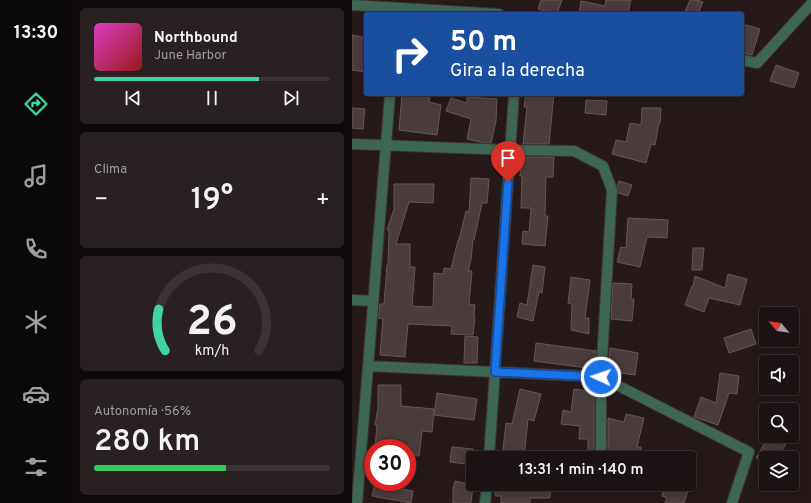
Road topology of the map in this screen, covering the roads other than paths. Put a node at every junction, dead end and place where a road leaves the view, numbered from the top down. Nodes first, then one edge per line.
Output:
1 (811, 4) edge
2 (352, 5) edge
3 (397, 11) edge
4 (431, 12) edge
5 (744, 60) edge
6 (390, 96) edge
7 (514, 96) edge
8 (352, 144) edge
9 (386, 146) junction
10 (510, 150) junction
11 (352, 300) edge
12 (373, 301) junction
13 (368, 366) junction
14 (495, 372) junction
15 (601, 377) junction
16 (489, 451) edge
17 (601, 451) edge
18 (356, 454) edge
19 (486, 491) edge
20 (357, 503) edge
21 (485, 503) edge
22 (732, 503) edge

1 - 5 street
2 - 3 street
3 - 4 street
6 - 9 street
7 - 10 street
8 - 9 street
9 - 10 street
9 - 12 street
10 - 14 street
10 - 15 street
11 - 12 street
12 - 13 street
13 - 14 street
13 - 18 street
14 - 15 street
14 - 16 street
15 - 17 street
15 - 22 street
18 - 20 street
19 - 21 street

